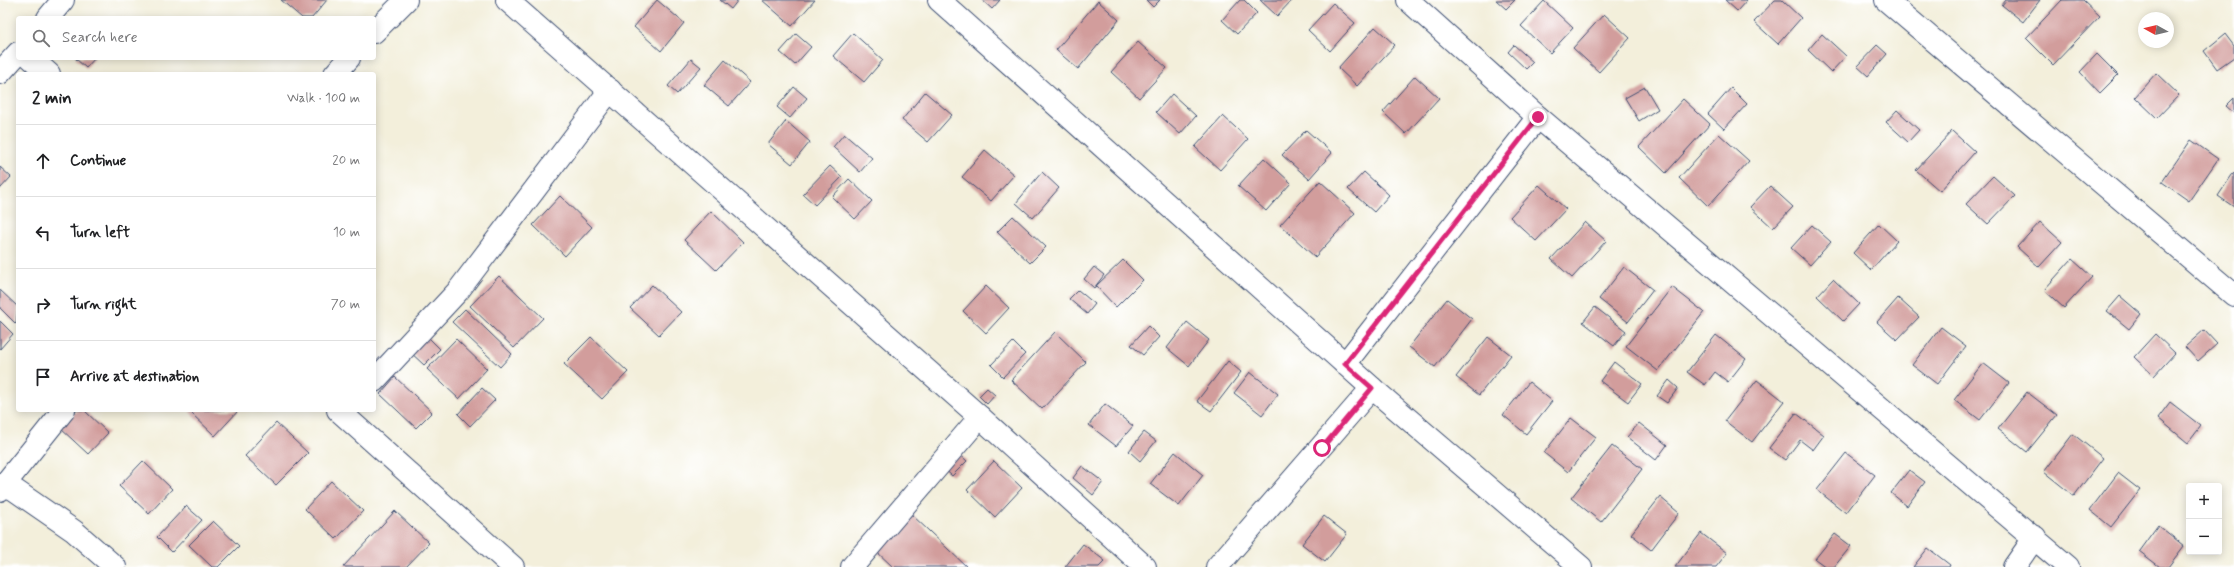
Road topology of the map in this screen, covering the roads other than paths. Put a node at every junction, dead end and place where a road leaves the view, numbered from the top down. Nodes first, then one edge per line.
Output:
1 (63, 0) edge
2 (406, 0) edge
3 (507, 0) edge
4 (939, 0) edge
5 (1408, 0) edge
6 (1886, 0) edge
7 (50, 16) edge
8 (376, 30) edge
9 (16, 55) edge
10 (33, 60) edge
11 (347, 60) edge
12 (47, 72) edge
13 (337, 72) edge
14 (0, 73) edge
15 (610, 90) junction
16 (1538, 117) junction
17 (2234, 295) edge
18 (1345, 364) junction
19 (376, 379) edge
20 (1372, 388) junction
21 (62, 412) edge
22 (343, 412) edge
23 (980, 416) junction
24 (3, 487) edge
25 (2035, 538) junction
26 (115, 567) edge
27 (513, 567) edge
28 (852, 567) edge
29 (1145, 567) edge
30 (1217, 567) edge
31 (1581, 567) edge
32 (2014, 567) edge
33 (2068, 567) edge

1 - 7 street
2 - 8 street
3 - 15 street
4 - 18 street
5 - 16 street
6 - 17 street
9 - 14 street
10 - 12 street
11 - 13 street
15 - 19 street
15 - 23 street
16 - 18 street
16 - 25 street
18 - 20 street
20 - 30 street
20 - 31 street
21 - 24 street
22 - 27 street
23 - 28 street
23 - 29 street
24 - 26 street
25 - 32 street
25 - 33 street

